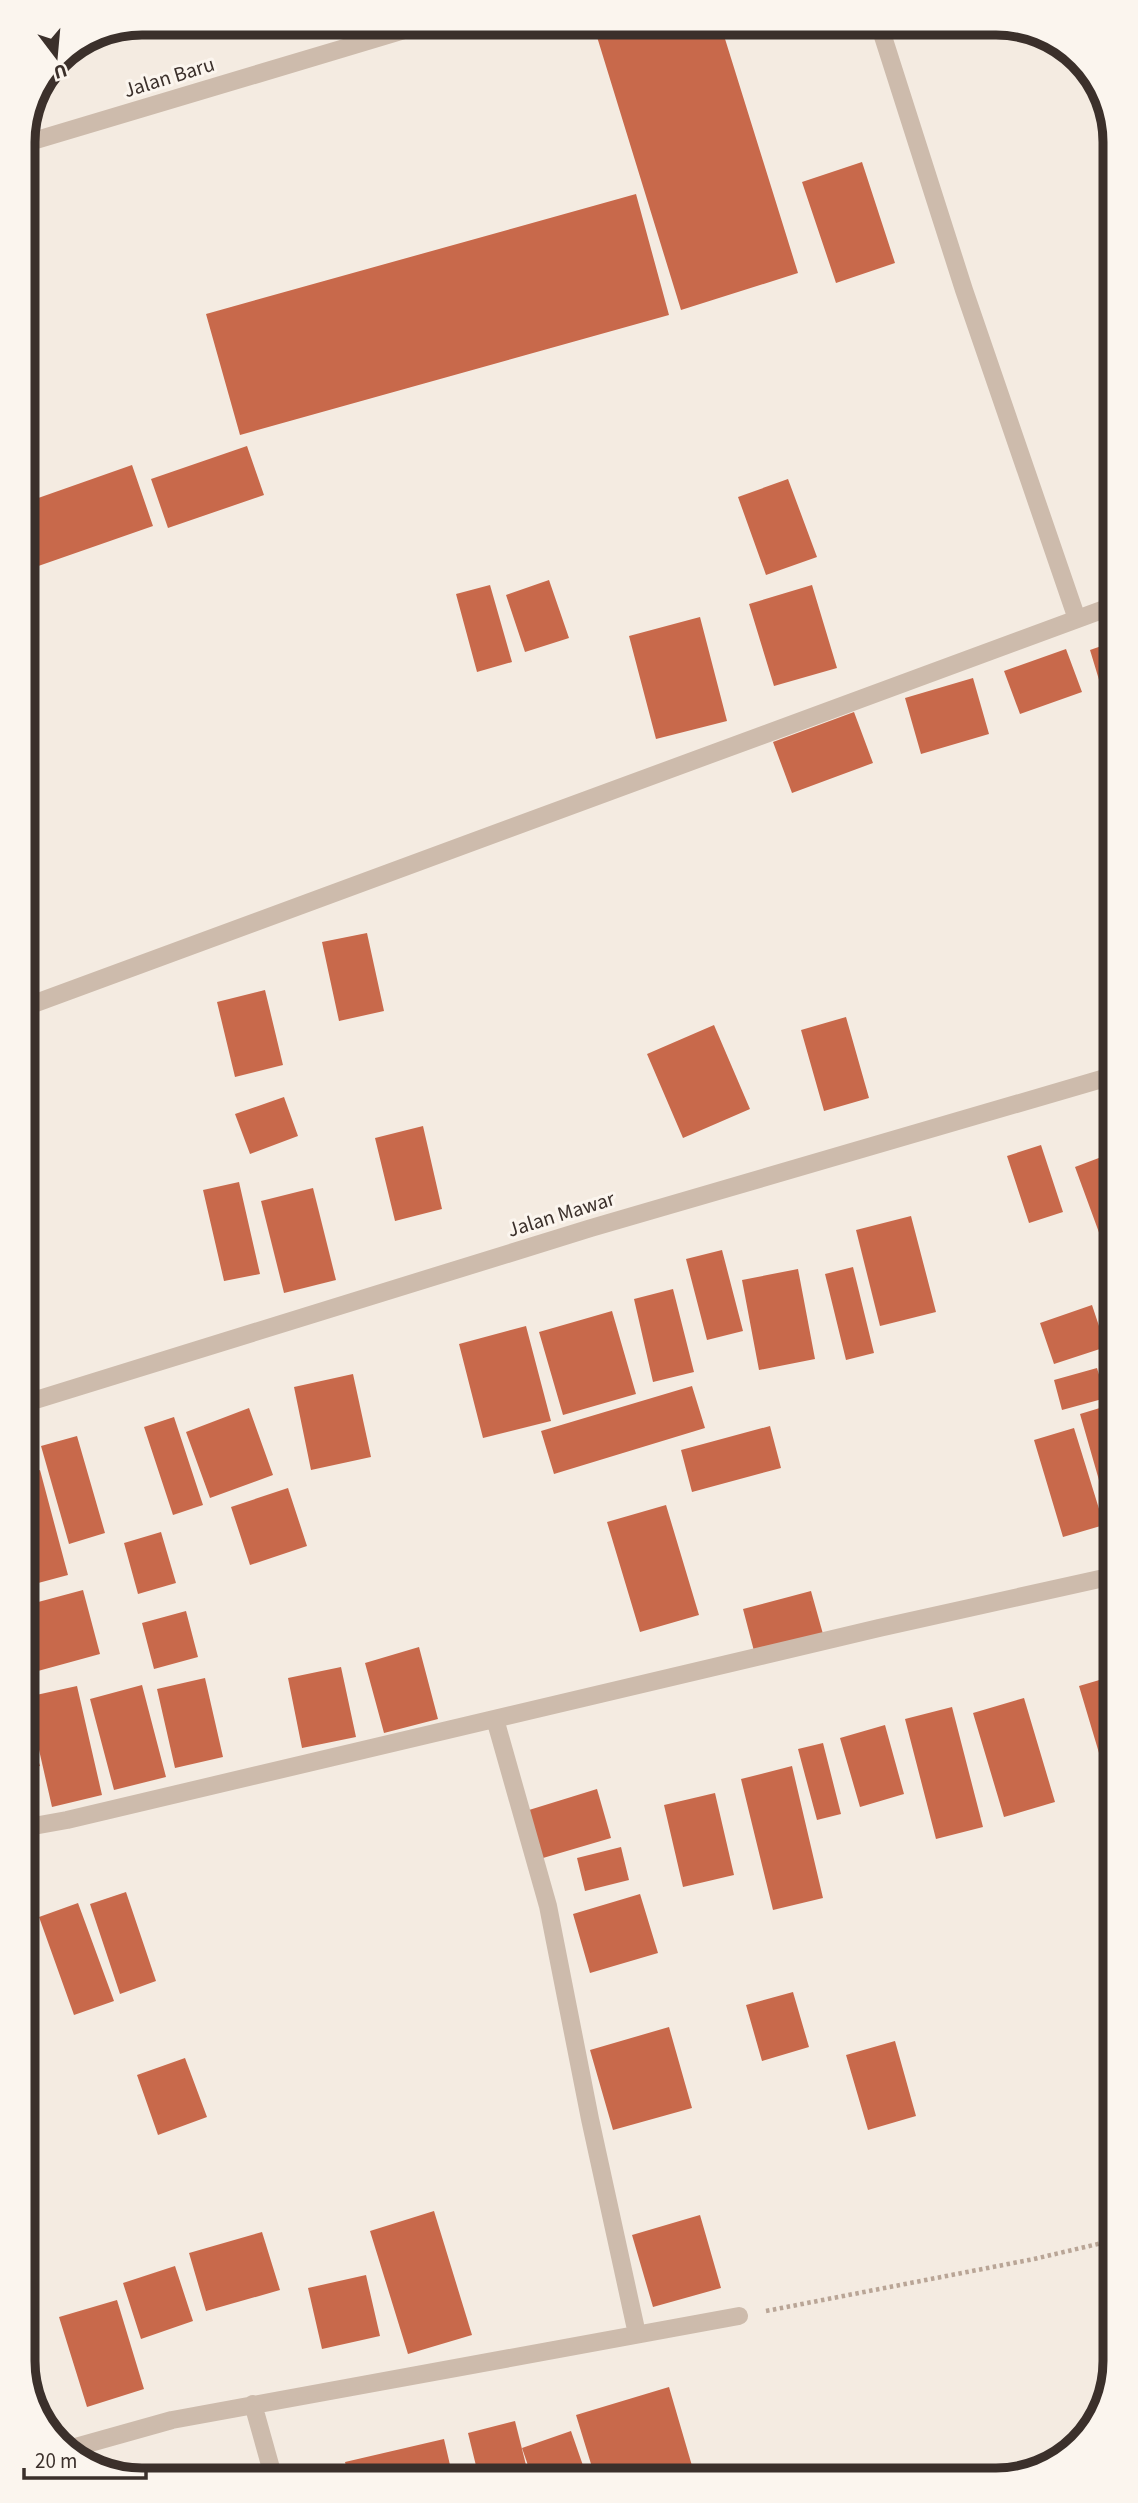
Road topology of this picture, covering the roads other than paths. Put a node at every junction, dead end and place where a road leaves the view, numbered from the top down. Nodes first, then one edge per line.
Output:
1 (388, 35) edge
2 (883, 35) edge
3 (35, 140) edge
4 (1103, 610) edge
5 (1077, 619) junction
6 (35, 1003) edge
7 (1103, 1079) edge
8 (35, 1400) edge
9 (1103, 1578) edge
10 (495, 1719) junction
11 (35, 1826) edge
12 (739, 2316) road end
13 (637, 2334) junction
14 (253, 2404) junction
15 (78, 2446) edge
16 (271, 2468) edge

1 - 3 street, Jalan Baru
2 - 5 street
4 - 5 street
5 - 6 street
7 - 8 street, Jalan Mawar
9 - 10 street
10 - 11 street
10 - 13 street
12 - 13 street
13 - 14 street
14 - 15 street
14 - 16 street

